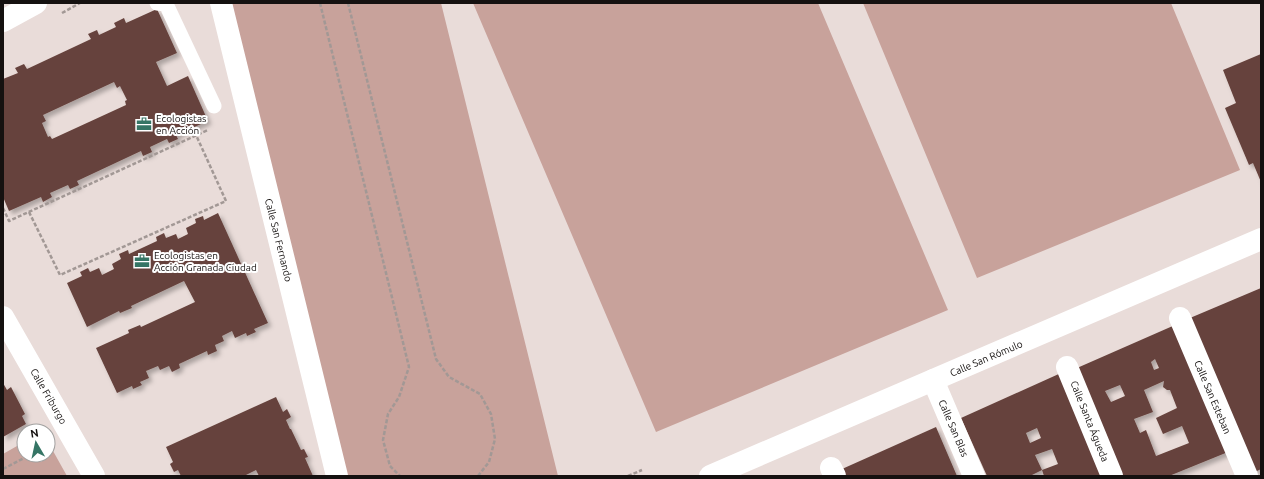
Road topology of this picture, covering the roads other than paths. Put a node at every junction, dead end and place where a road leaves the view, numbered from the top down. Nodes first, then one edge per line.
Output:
1 (36, 3) edge
2 (157, 3) edge
3 (221, 3) edge
4 (3, 21) edge
5 (214, 106) road end
6 (1261, 239) edge
7 (3, 317) edge
8 (1180, 318) dead end
9 (1067, 367) dead end
10 (933, 380) junction
11 (94, 476) edge
12 (337, 476) edge
13 (710, 476) edge
14 (974, 476) edge
15 (1112, 476) edge
16 (1247, 476) edge

1 - 4 street
2 - 5 lane
3 - 12 street, Calle San Fernando
6 - 10 street, Calle San Rómulo
7 - 11 street, Calle Friburgo
8 - 16 street, Calle San Esteban
9 - 15 street, Calle Santa Águeda
10 - 13 street, Calle San Rómulo
10 - 14 street, Calle San Blas

